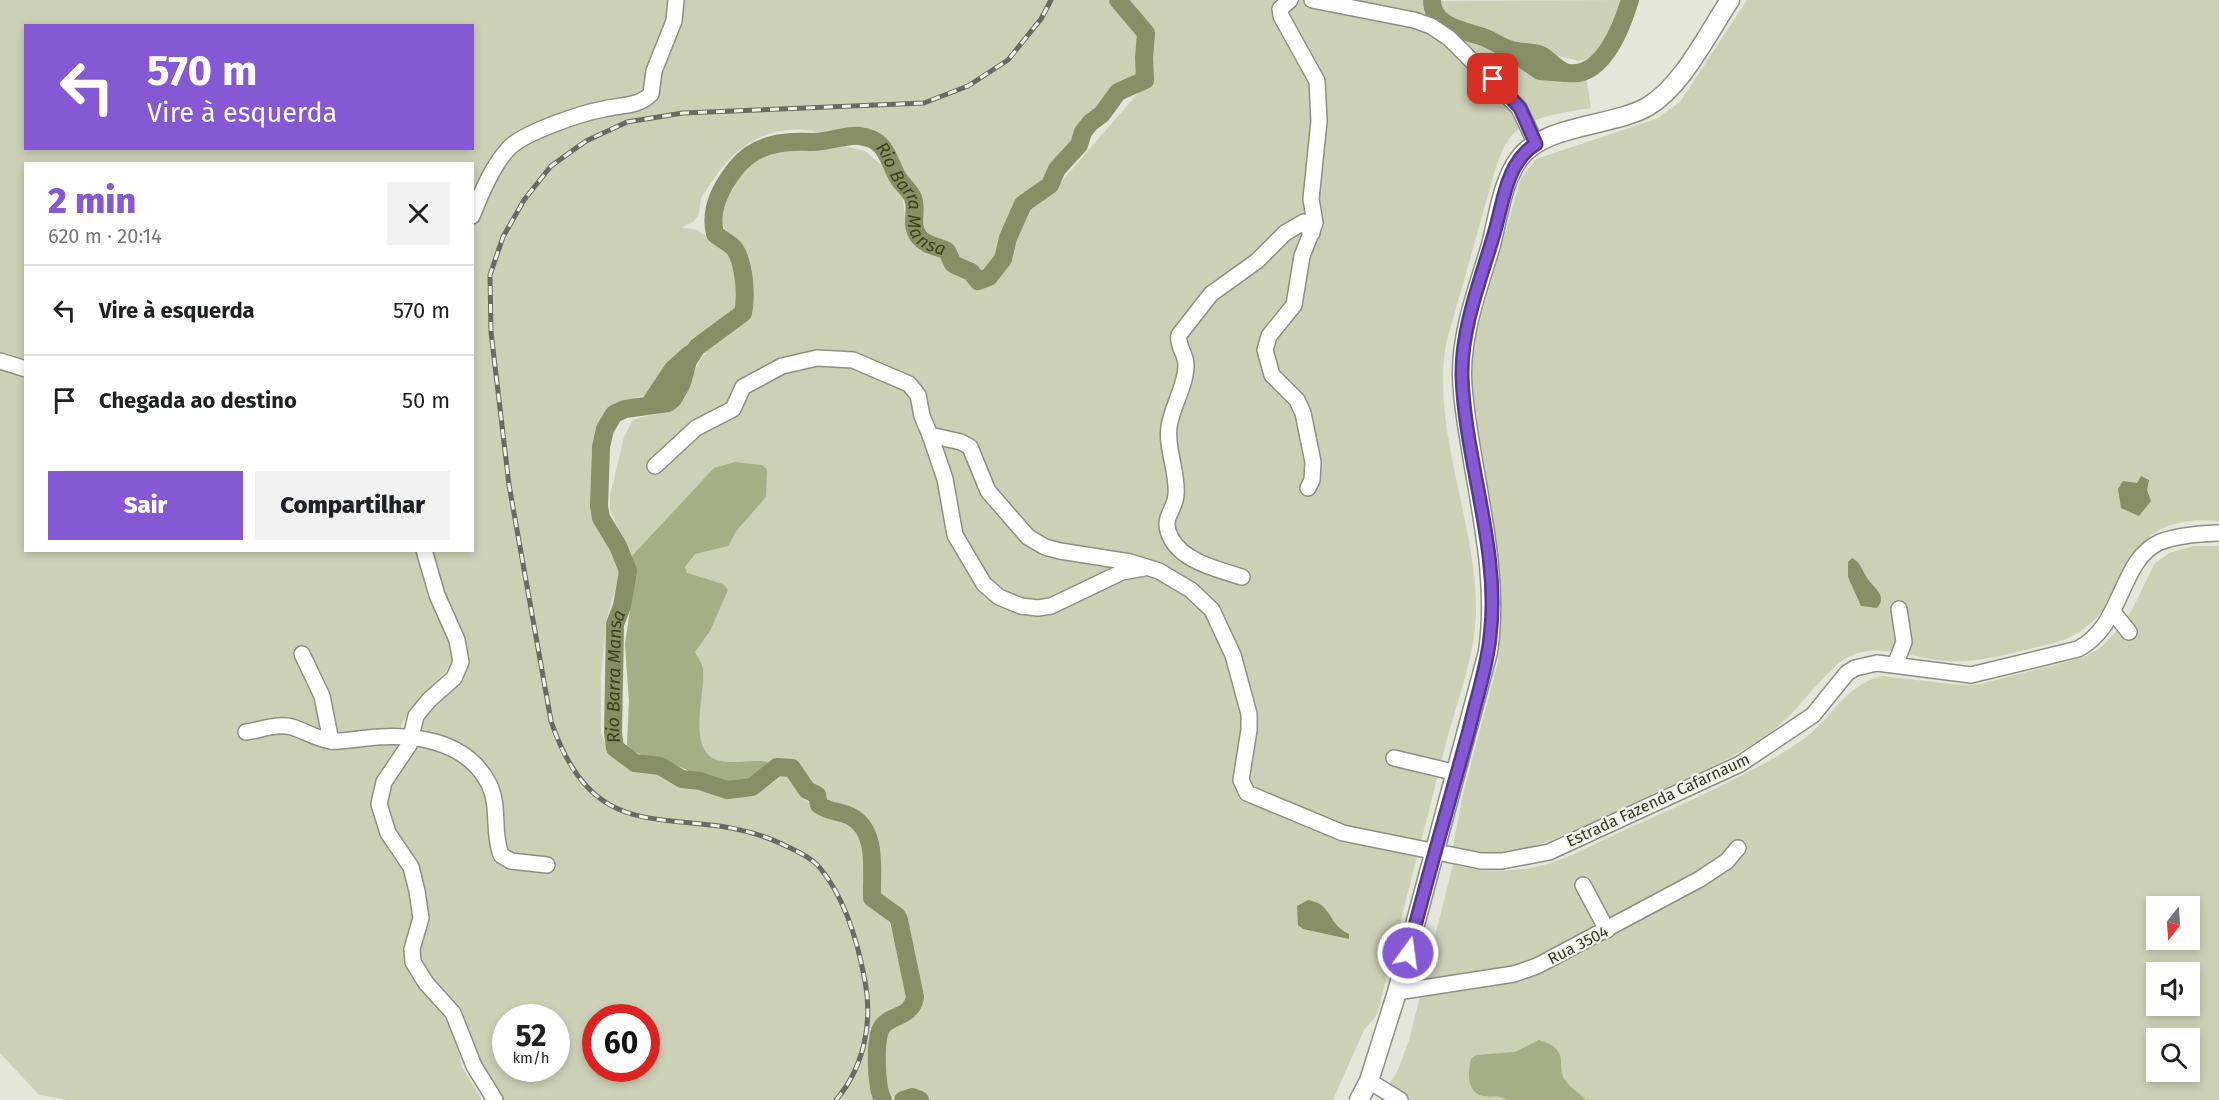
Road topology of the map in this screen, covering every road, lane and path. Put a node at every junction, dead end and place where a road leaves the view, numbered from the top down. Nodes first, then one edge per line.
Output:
1 (676, 0) edge
2 (1290, 0) edge
3 (1312, 0) edge
4 (1730, 0) edge
5 (1536, 144) junction
6 (474, 212) edge
7 (1312, 233) junction
8 (0, 361) edge
9 (24, 368) edge
10 (930, 435) junction
11 (655, 466) dead end
12 (1308, 488) dead end
13 (2219, 533) edge
14 (425, 552) edge
15 (1152, 568) junction
16 (1242, 577) dead end
17 (1899, 609) dead end
18 (2113, 612) junction
19 (2128, 632) dead end
20 (302, 654) dead end
21 (1895, 665) junction
22 (246, 732) dead end
23 (411, 738) junction
24 (331, 741) junction
25 (1394, 758) dead end
26 (1457, 773) junction
27 (1738, 848) dead end
28 (1434, 853) junction
29 (547, 865) dead end
30 (1583, 885) dead end
31 (1607, 930) junction
32 (1397, 992) junction
33 (1369, 1081) junction
34 (495, 1100) edge
35 (1359, 1100) edge
36 (1400, 1100) edge

1 - 6 street
2 - 7 street
3 - 5 street
4 - 5 main road
5 - 26 main road
7 - 12 street
7 - 16 street
8 - 9 street
10 - 11 street
10 - 15 street, Estrada Fazenda Cafarnaum
10 - 15 street
13 - 18 street, Estrada Fazenda Cafarnaum
14 - 23 street
15 - 28 street, Estrada Fazenda Cafarnaum
17 - 21 street
18 - 19 street
18 - 21 street, Estrada Fazenda Cafarnaum
20 - 24 street
21 - 28 street, Estrada Fazenda Cafarnaum
22 - 24 street
23 - 24 street
23 - 29 street
23 - 34 street
25 - 26 street
26 - 28 main road
27 - 31 street, Rua 3504
28 - 32 main road
30 - 31 street
31 - 32 street, Rua 3504
32 - 33 main road
33 - 35 main road
33 - 36 street

